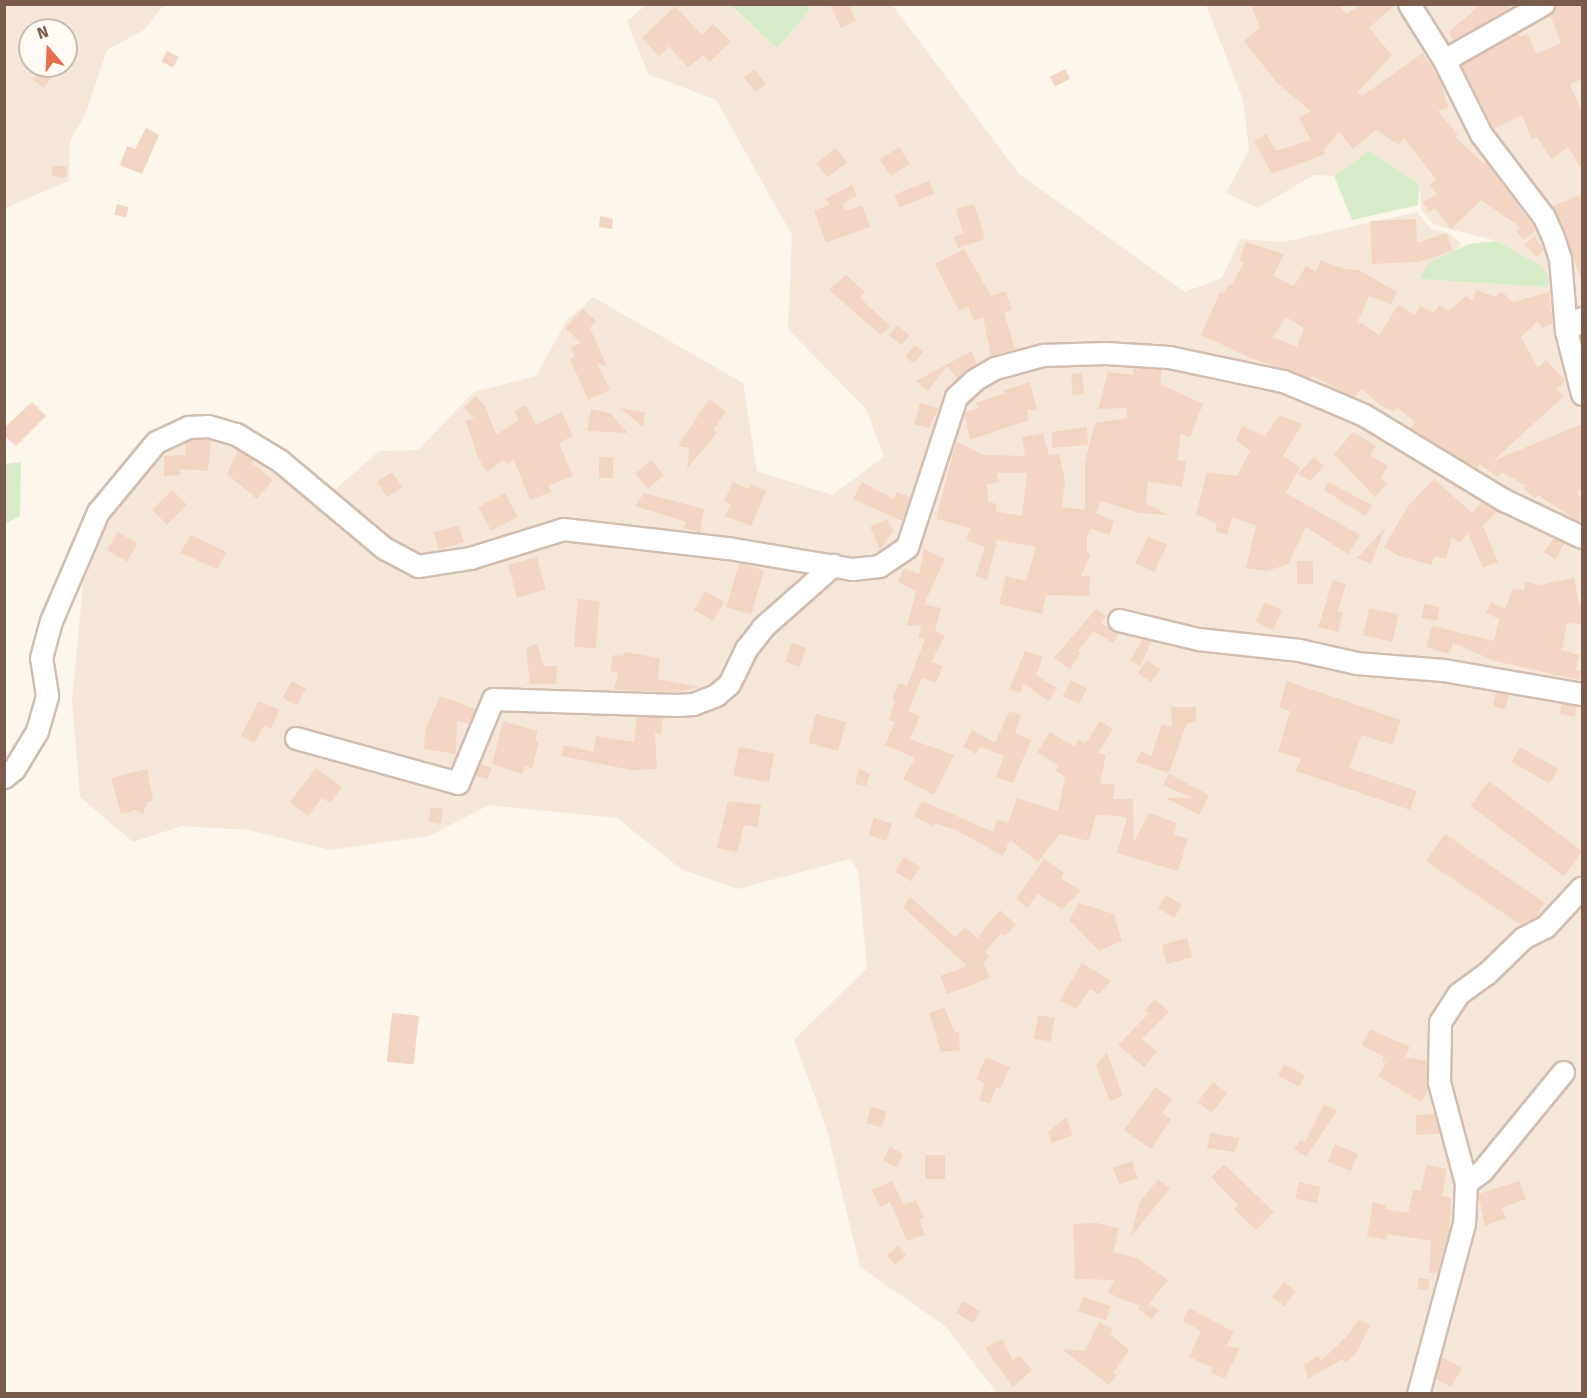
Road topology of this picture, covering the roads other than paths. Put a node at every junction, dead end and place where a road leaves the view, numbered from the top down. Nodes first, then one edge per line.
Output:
1 (1409, 4) edge
2 (1543, 4) edge
3 (1444, 60) junction
4 (1582, 318) edge
5 (1566, 332) junction
6 (1582, 394) edge
7 (1582, 537) edge
8 (833, 566) junction
9 (1119, 620) dead end
10 (1582, 694) edge
11 (296, 738) dead end
12 (4, 777) edge
13 (1582, 887) edge
14 (1563, 1072) dead end
15 (1466, 1183) junction
16 (1418, 1394) edge

1 - 3 street
2 - 3 street
3 - 5 street
4 - 5 street
5 - 6 street
7 - 8 street
8 - 11 street
8 - 12 street
9 - 10 street
13 - 15 street
14 - 15 street
15 - 16 street

